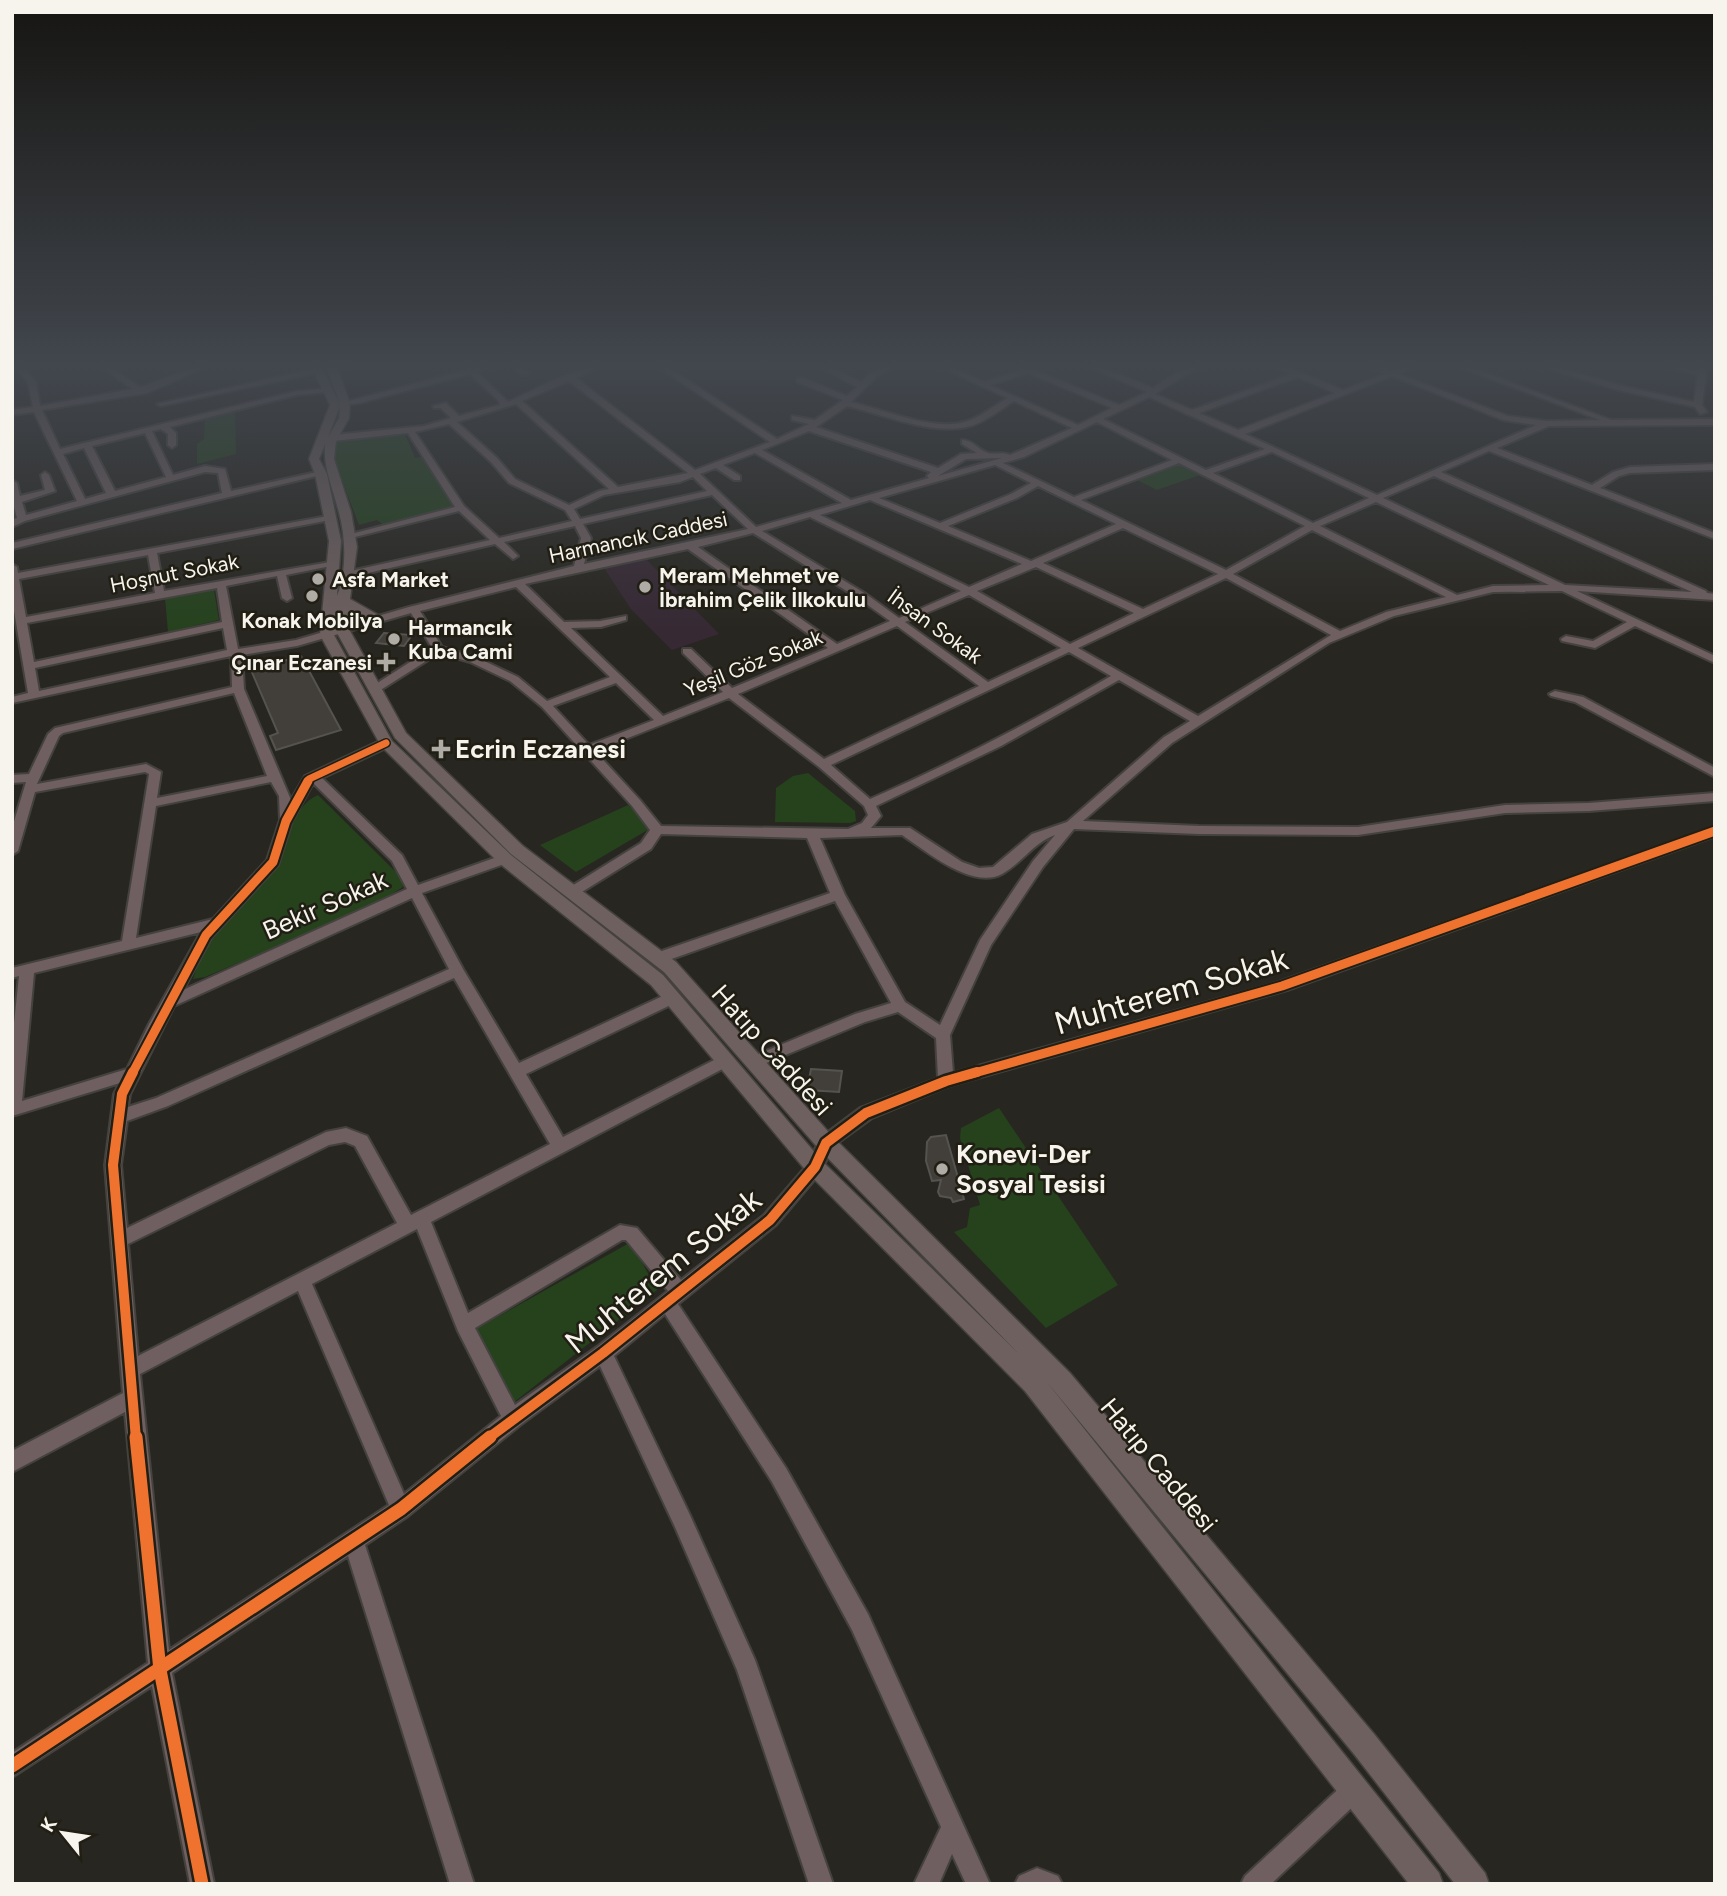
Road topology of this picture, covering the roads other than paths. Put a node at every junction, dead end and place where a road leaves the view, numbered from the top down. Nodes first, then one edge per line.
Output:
1 (60, 454) edge
2 (92, 454) edge
3 (159, 454) edge
4 (315, 454) edge
5 (330, 454) edge
6 (426, 454) edge
7 (488, 454) edge
8 (576, 454) edge
9 (670, 454) edge
10 (745, 454) edge
11 (763, 454) edge
12 (891, 454) edge
13 (1168, 454) edge
14 (1258, 454) edge
15 (1281, 454) edge
16 (1474, 454) edge
17 (1506, 454) edge
18 (987, 455) joint
19 (1021, 455) joint
20 (1179, 460) junction
21 (997, 463) junction
22 (718, 466) junction
23 (1715, 467) edge
24 (937, 471) junction
25 (1433, 472) junction
26 (1205, 473) junction
27 (321, 474) junction
28 (695, 474) junction
29 (45, 475) dead end
30 (170, 477) junction
31 (737, 478) dead end
32 (1038, 483) junction
33 (925, 484) junction
34 (13, 485) edge
35 (1594, 488) junction
36 (615, 490) junction
37 (714, 492) junction
38 (111, 493) junction
39 (227, 494) junction
40 (872, 498) junction
41 (1377, 498) junction
42 (18, 500) junction
43 (1073, 500) junction
44 (81, 501) junction
45 (849, 503) junction
46 (461, 508) junction
47 (569, 508) junction
48 (809, 513) junction
49 (330, 517) junction
50 (17, 521) edge
51 (578, 522) junction
52 (1124, 524) junction
53 (941, 526) junction
54 (1311, 527) junction
55 (754, 530) junction
56 (1715, 536) edge
57 (350, 537) junction
58 (498, 542) junction
59 (689, 545) junction
60 (12, 546) edge
61 (152, 551) junction
62 (513, 556) dead end
63 (1034, 564) junction
64 (578, 568) junction
65 (340, 569) junction
66 (14, 572) edge
67 (281, 572) junction
68 (1226, 574) junction
69 (221, 584) junction
70 (519, 584) junction
71 (1567, 588) junction
72 (971, 592) junction
73 (160, 595) junction
74 (1711, 596) edge
75 (1454, 597) junction
76 (287, 598) dead end
77 (342, 598) junction
78 (413, 610) junction
79 (1142, 613) junction
80 (373, 615) junction
81 (392, 615) junction
82 (622, 618) dead end
83 (21, 621) junction
84 (1634, 622) junction
85 (228, 624) junction
86 (896, 624) junction
87 (562, 625) junction
88 (335, 628) junction
89 (1339, 635) junction
90 (1566, 639) dead end
91 (1070, 646) junction
92 (438, 649) junction
93 (836, 649) junction
94 (687, 651) dead end
95 (235, 652) junction
96 (1715, 660) edge
97 (29, 666) junction
98 (1120, 675) junction
99 (618, 678) junction
100 (986, 687) junction
101 (238, 689) junction
102 (375, 689) junction
103 (730, 693) junction
104 (1555, 694) dead end
105 (33, 696) junction
106 (12, 700) edge
107 (546, 705) junction
108 (663, 721) junction
109 (1199, 721) junction
110 (386, 743) junction
111 (589, 750) junction
112 (823, 764) junction
113 (1715, 773) edge
114 (314, 777) junction
115 (274, 778) junction
116 (12, 779) edge
117 (32, 783) junction
118 (1715, 797) edge
119 (150, 803) junction
120 (869, 804) junction
121 (286, 821) junction
122 (1071, 825) junction
123 (657, 830) junction
124 (1715, 831) edge
125 (843, 833) junction
126 (812, 834) junction
127 (12, 851) edge
128 (505, 859) junction
129 (415, 891) junction
130 (572, 892) junction
131 (838, 895) junction
132 (218, 922) junction
133 (128, 946) junction
134 (658, 958) junction
135 (20, 971) edge
136 (457, 971) junction
137 (672, 998) junction
138 (169, 1002) junction
139 (900, 1006) junction
140 (943, 1035) junction
141 (725, 1061) junction
142 (754, 1062) junction
143 (515, 1072) junction
144 (132, 1073) junction
145 (946, 1081) junction
146 (12, 1109) edge
147 (119, 1117) junction
148 (826, 1143) junction
149 (560, 1146) junction
150 (815, 1167) junction
151 (414, 1223) junction
152 (119, 1240) junction
153 (302, 1280) junction
154 (674, 1297) junction
155 (464, 1325) junction
156 (603, 1353) junction
157 (131, 1369) junction
158 (133, 1398) junction
159 (512, 1419) junction
160 (12, 1462) edge
161 (401, 1509) junction
162 (355, 1542) junction
163 (160, 1670) junction
164 (12, 1766) edge
165 (1354, 1789) junction
166 (952, 1829) junction
167 (202, 1884) edge
168 (462, 1884) edge
169 (821, 1884) edge
170 (926, 1884) edge
171 (978, 1884) edge
172 (1027, 1884) edge
173 (1050, 1884) edge
174 (1253, 1884) edge
175 (1428, 1884) edge
176 (1474, 1884) edge

1 - 44 street
2 - 38 street
3 - 30 street
4 - 27 main road
5 - 57 main road
6 - 46 street
7 - 47 street
8 - 36 street
9 - 28 street, İhsan Sokak
10 - 22 street
11 - 45 street
12 - 24 street
13 - 20 street
14 - 26 street
15 - 41 street
16 - 25 street
17 - 35 street
18 - 19 street
18 - 24 street
19 - 21 street, Harmancık Caddesi
20 - 26 street
20 - 43 street
21 - 32 street
21 - 33 street, Harmancık Caddesi
22 - 28 street
22 - 31 street
23 - 35 street
24 - 33 street
25 - 41 street
25 - 74 street
26 - 54 street
27 - 39 street
27 - 49 main road
28 - 36 street
28 - 37 street, İhsan Sokak
29 - 42 street
30 - 38 street
30 - 39 street
32 - 43 street
32 - 53 street
33 - 40 street, Harmancık Caddesi
34 - 42 street
35 - 56 street
36 - 47 street
37 - 51 street, Hoşnut Sokak
37 - 55 street, İhsan Sokak
38 - 44 street
39 - 60 street
40 - 45 street, Harmancık Caddesi
40 - 53 street
41 - 54 street
41 - 71 street
42 - 50 street
43 - 52 street
44 - 50 street
45 - 48 street, Harmancık Caddesi
46 - 57 street
46 - 58 street
47 - 51 street
48 - 55 street, Harmancık Caddesi
48 - 72 street
49 - 61 street
49 - 65 main road
51 - 58 street, Hoşnut Sokak
51 - 64 street
52 - 63 street, Yeşil Göz Sokak
52 - 68 street
53 - 63 street
54 - 68 street
54 - 75 street
55 - 59 street, Harmancık Caddesi
55 - 86 street, İhsan Sokak
57 - 65 main road
58 - 62 street
58 - 65 street, Hoşnut Sokak
59 - 64 street, Harmancık Caddesi
59 - 93 street
61 - 66 street
61 - 73 street
63 - 72 street, Yeşil Göz Sokak
63 - 79 street
64 - 70 street, Harmancık Caddesi
65 - 67 street, Hoşnut Sokak
65 - 77 main road
65 - 88 main road
66 - 83 street
67 - 69 street, Hoşnut Sokak
67 - 76 street
68 - 79 street
68 - 89 street
69 - 73 street, Hoşnut Sokak
69 - 85 street
70 - 78 street, Harmancık Caddesi
70 - 87 street
71 - 74 street
71 - 75 street
71 - 84 street
72 - 86 street, Yeşil Göz Sokak
72 - 91 street
73 - 83 street, Hoşnut Sokak
75 - 89 street
77 - 80 main road
77 - 88 main road
78 - 81 street, Harmancık Caddesi
78 - 92 street
79 - 91 street
80 - 81 street
80 - 88 street
81 - 88 street
82 - 87 street
83 - 97 street
84 - 90 street
84 - 96 street
85 - 95 street
85 - 97 street
86 - 93 street, Yeşil Göz Sokak
86 - 100 street, İhsan Sokak
87 - 99 street
88 - 95 street
88 - 102 main road, Hatıp Caddesi
88 - 110 main road, Hatıp Caddesi
89 - 109 street
91 - 98 street
91 - 100 street
92 - 102 street
92 - 107 street
93 - 103 street, Yeşil Göz Sokak
94 - 103 street
95 - 101 street
95 - 105 street
97 - 105 street
98 - 109 street
98 - 120 street
99 - 107 street
99 - 108 street
100 - 112 street
101 - 115 street
101 - 117 street
102 - 130 main road, Hatıp Caddesi
103 - 108 street, Yeşil Göz Sokak
103 - 112 street
104 - 113 street
105 - 106 street
107 - 111 street
108 - 111 street, Yeşil Göz Sokak
109 - 122 street
110 - 114 street
110 - 128 main road, Hatıp Caddesi
111 - 123 street
112 - 120 street
114 - 121 street
114 - 129 street
115 - 119 street
115 - 121 street
116 - 117 street
117 - 119 street
117 - 127 street
118 - 122 street
119 - 133 street
120 - 125 street
121 - 132 street
122 - 125 street
122 - 140 street
123 - 126 street
123 - 130 street
124 - 145 street, Muhterem Sokak
125 - 126 street
126 - 131 street
128 - 129 street, Bekir Sokak
128 - 137 main road, Hatıp Caddesi
129 - 136 street
129 - 138 street, Bekir Sokak
130 - 134 main road, Hatıp Caddesi
131 - 134 street
131 - 139 street
132 - 133 street
132 - 138 street
133 - 135 street
134 - 142 main road, Hatıp Caddesi
135 - 146 street
136 - 143 street
136 - 147 street
137 - 141 main road, Hatıp Caddesi
137 - 143 street
138 - 144 street
139 - 140 street
139 - 142 street
140 - 145 street
141 - 149 street
141 - 150 main road, Hatıp Caddesi
142 - 148 main road, Hatıp Caddesi
143 - 149 street
144 - 146 street
144 - 147 street
145 - 148 street, Muhterem Sokak
147 - 152 street
148 - 150 street, Muhterem Sokak
148 - 176 main road, Hatıp Caddesi
149 - 151 street
150 - 154 street, Muhterem Sokak
150 - 165 main road, Hatıp Caddesi
151 - 152 street
151 - 153 street
151 - 155 street
152 - 157 street
153 - 157 street
153 - 161 street
154 - 155 street
154 - 156 street, Muhterem Sokak
154 - 166 street
155 - 159 street
156 - 159 street, Muhterem Sokak
156 - 169 street
157 - 158 street
158 - 160 street
158 - 163 street
159 - 161 street, Muhterem Sokak
161 - 162 street, Muhterem Sokak
162 - 163 street, Muhterem Sokak
162 - 168 street
163 - 164 street, Muhterem Sokak
163 - 167 street
165 - 174 street
165 - 175 main road, Hatıp Caddesi
166 - 170 street
166 - 171 street
172 - 173 street

